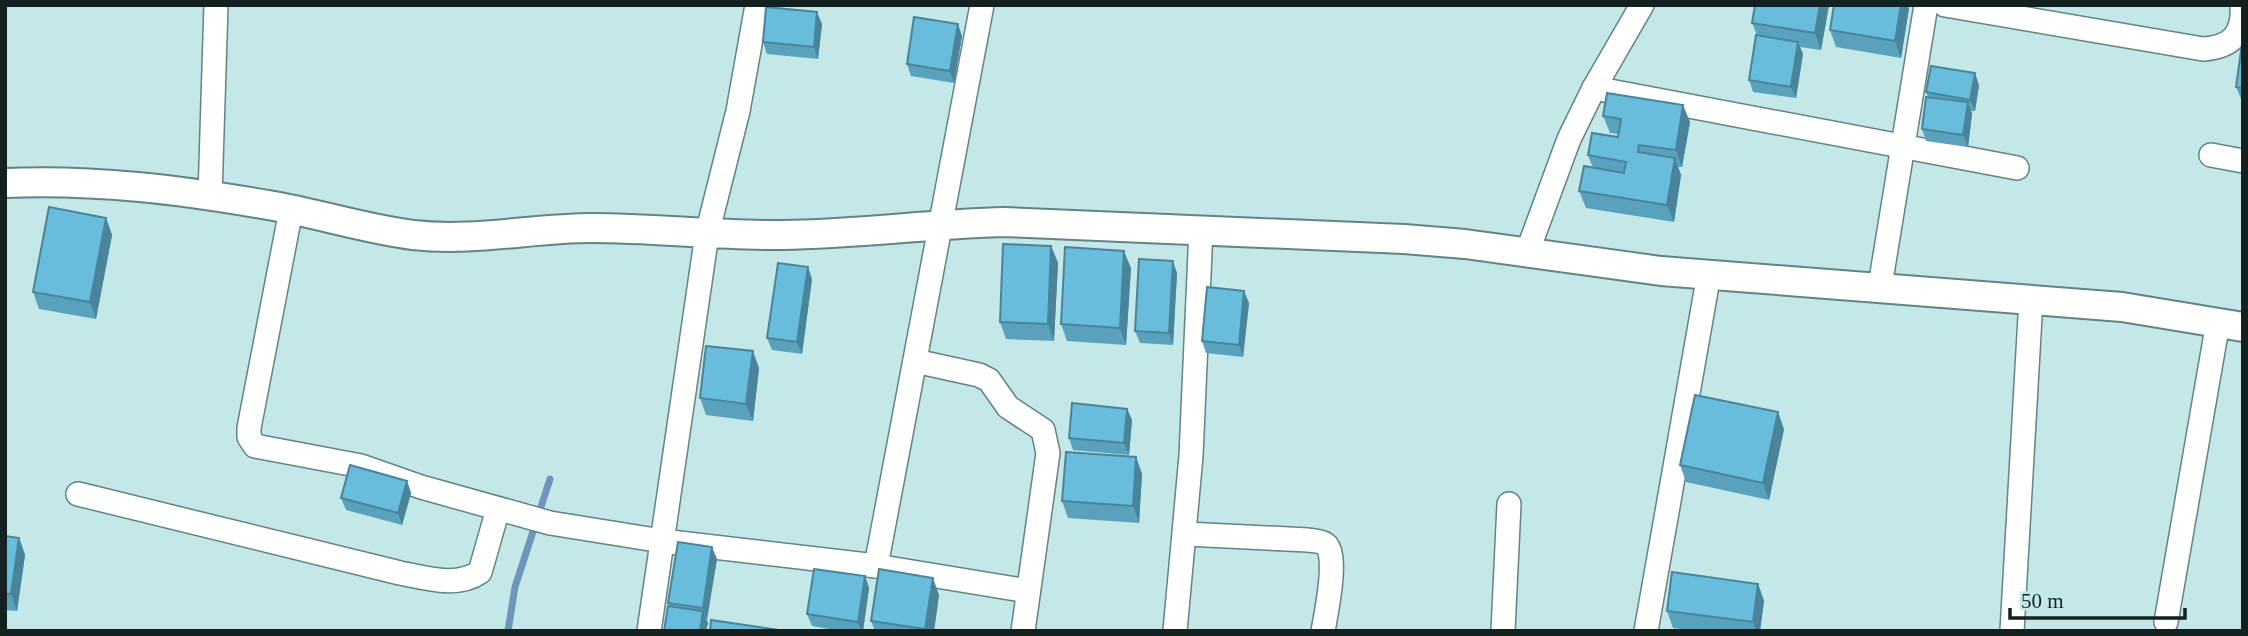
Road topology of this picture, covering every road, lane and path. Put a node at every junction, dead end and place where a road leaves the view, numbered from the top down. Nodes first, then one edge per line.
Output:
1 (216, 5) edge
2 (757, 5) edge
3 (982, 5) edge
4 (1642, 5) edge
5 (1927, 5) edge
6 (1945, 5) edge
7 (2242, 5) edge
8 (2240, 37) edge
9 (1594, 88) junction
10 (1903, 147) junction
11 (2211, 155) dead end
12 (2243, 161) edge
13 (2017, 168) dead end
14 (5, 183) edge
15 (210, 196) junction
16 (291, 210) junction
17 (941, 224) junction
18 (1201, 229) junction
19 (706, 234) junction
20 (1527, 253) junction
21 (1709, 274) junction
22 (1880, 286) junction
23 (2031, 299) junction
24 (2231, 324) edge
25 (915, 361) junction
26 (78, 494) dead end
27 (1509, 504) dead end
28 (509, 512) junction
29 (1186, 534) junction
30 (662, 541) junction
31 (877, 566) junction
32 (1028, 591) junction
33 (2166, 622) dead end
34 (649, 631) edge
35 (1023, 631) edge
36 (1175, 631) edge
37 (1324, 631) edge
38 (1503, 631) edge
39 (1646, 631) edge
40 (2012, 631) edge

1 - 15 street
2 - 19 street
3 - 17 street
4 - 9 street
5 - 10 street
6 - 8 street
7 - 8 street
9 - 10 street
9 - 20 street
10 - 13 street
10 - 22 street
11 - 12 street
14 - 15 street
15 - 16 street
16 - 19 street
16 - 28 street
17 - 18 street
17 - 19 street
17 - 25 street
18 - 20 street
18 - 29 street
19 - 30 street
20 - 21 street
21 - 22 street
21 - 39 street
22 - 23 street
23 - 24 street
23 - 40 street
24 - 33 street
25 - 31 street
25 - 32 street
26 - 28 street
27 - 38 street
28 - 30 street
29 - 36 street
29 - 37 street
30 - 31 street
30 - 34 street
31 - 32 street
32 - 35 street

